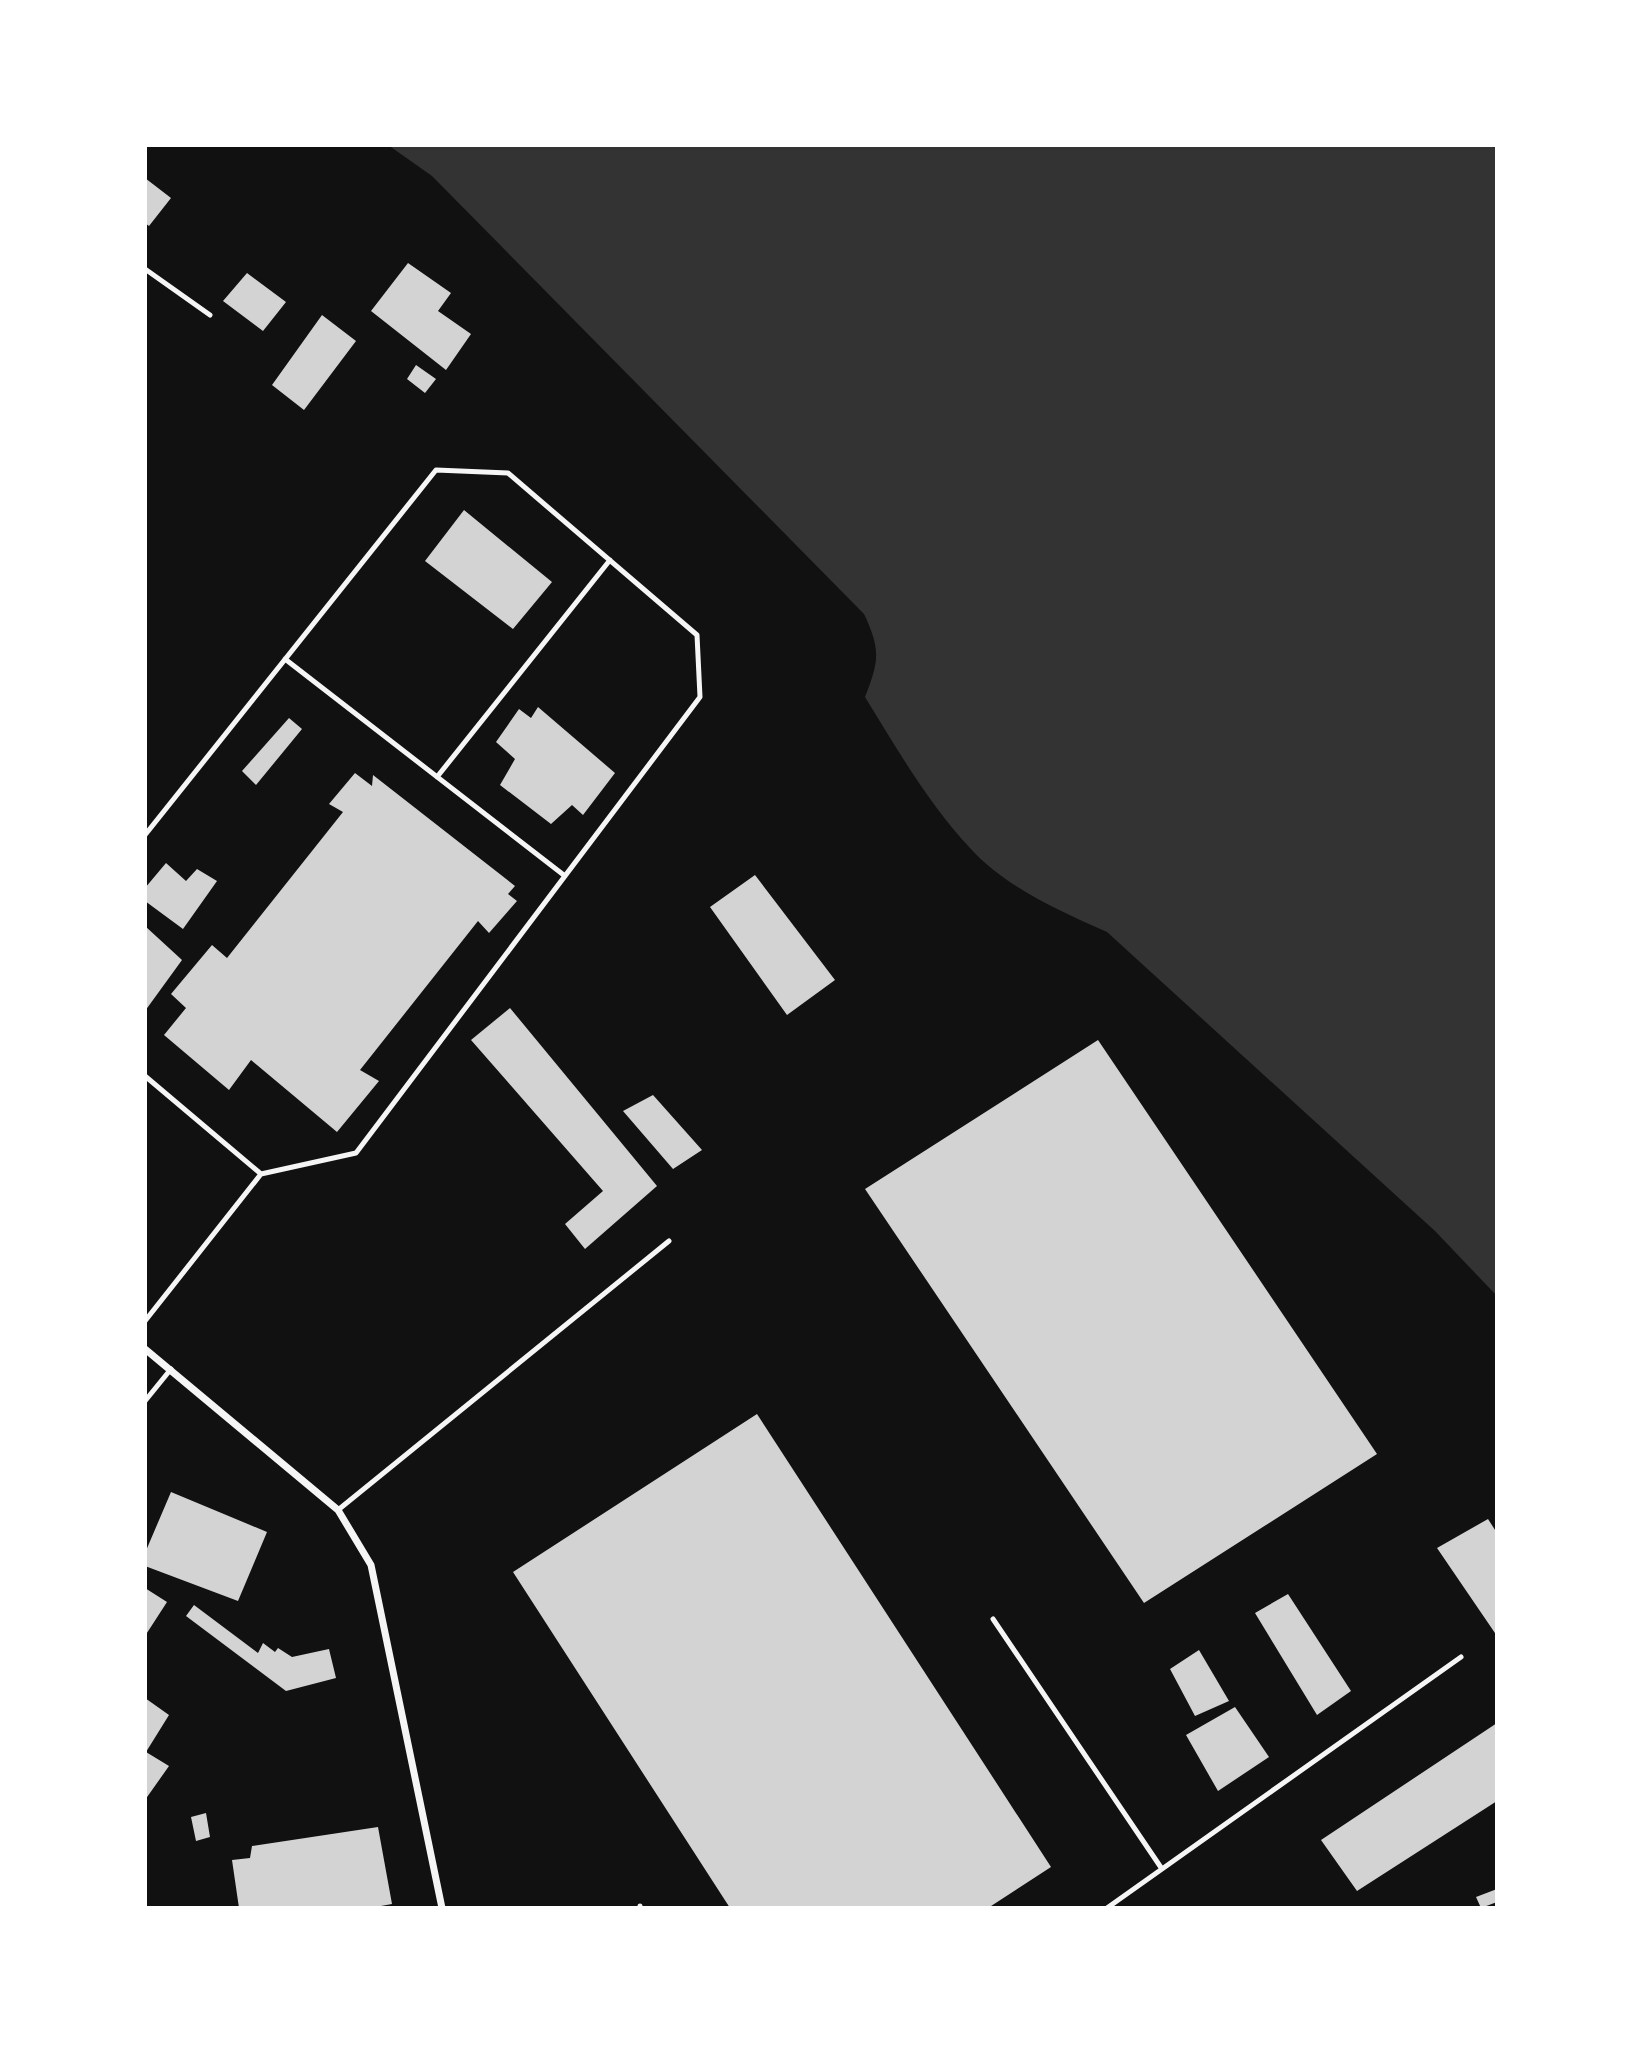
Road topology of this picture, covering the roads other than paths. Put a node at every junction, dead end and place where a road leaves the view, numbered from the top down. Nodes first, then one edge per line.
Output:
1 (145, 269) edge
2 (211, 315) dead end
3 (610, 560) junction
4 (285, 659) junction
5 (437, 777) junction
6 (145, 835) edge
7 (565, 876) junction
8 (145, 1076) edge
9 (261, 1174) junction
10 (669, 1241) dead end
11 (145, 1321) edge
12 (145, 1349) edge
13 (171, 1369) junction
14 (145, 1401) edge
15 (338, 1510) junction
16 (993, 1619) dead end
17 (1461, 1657) dead end
18 (1162, 1869) junction
19 (442, 1908) edge
20 (1107, 1908) edge

1 - 2 lane
3 - 4 lane
3 - 5 lane
3 - 7 lane
4 - 5 lane
4 - 6 lane
5 - 7 lane
7 - 9 lane
8 - 9 lane
9 - 11 lane
10 - 15 lane
12 - 13 street
13 - 14 lane
13 - 15 street
15 - 19 street
16 - 18 lane
17 - 18 lane
18 - 20 lane

